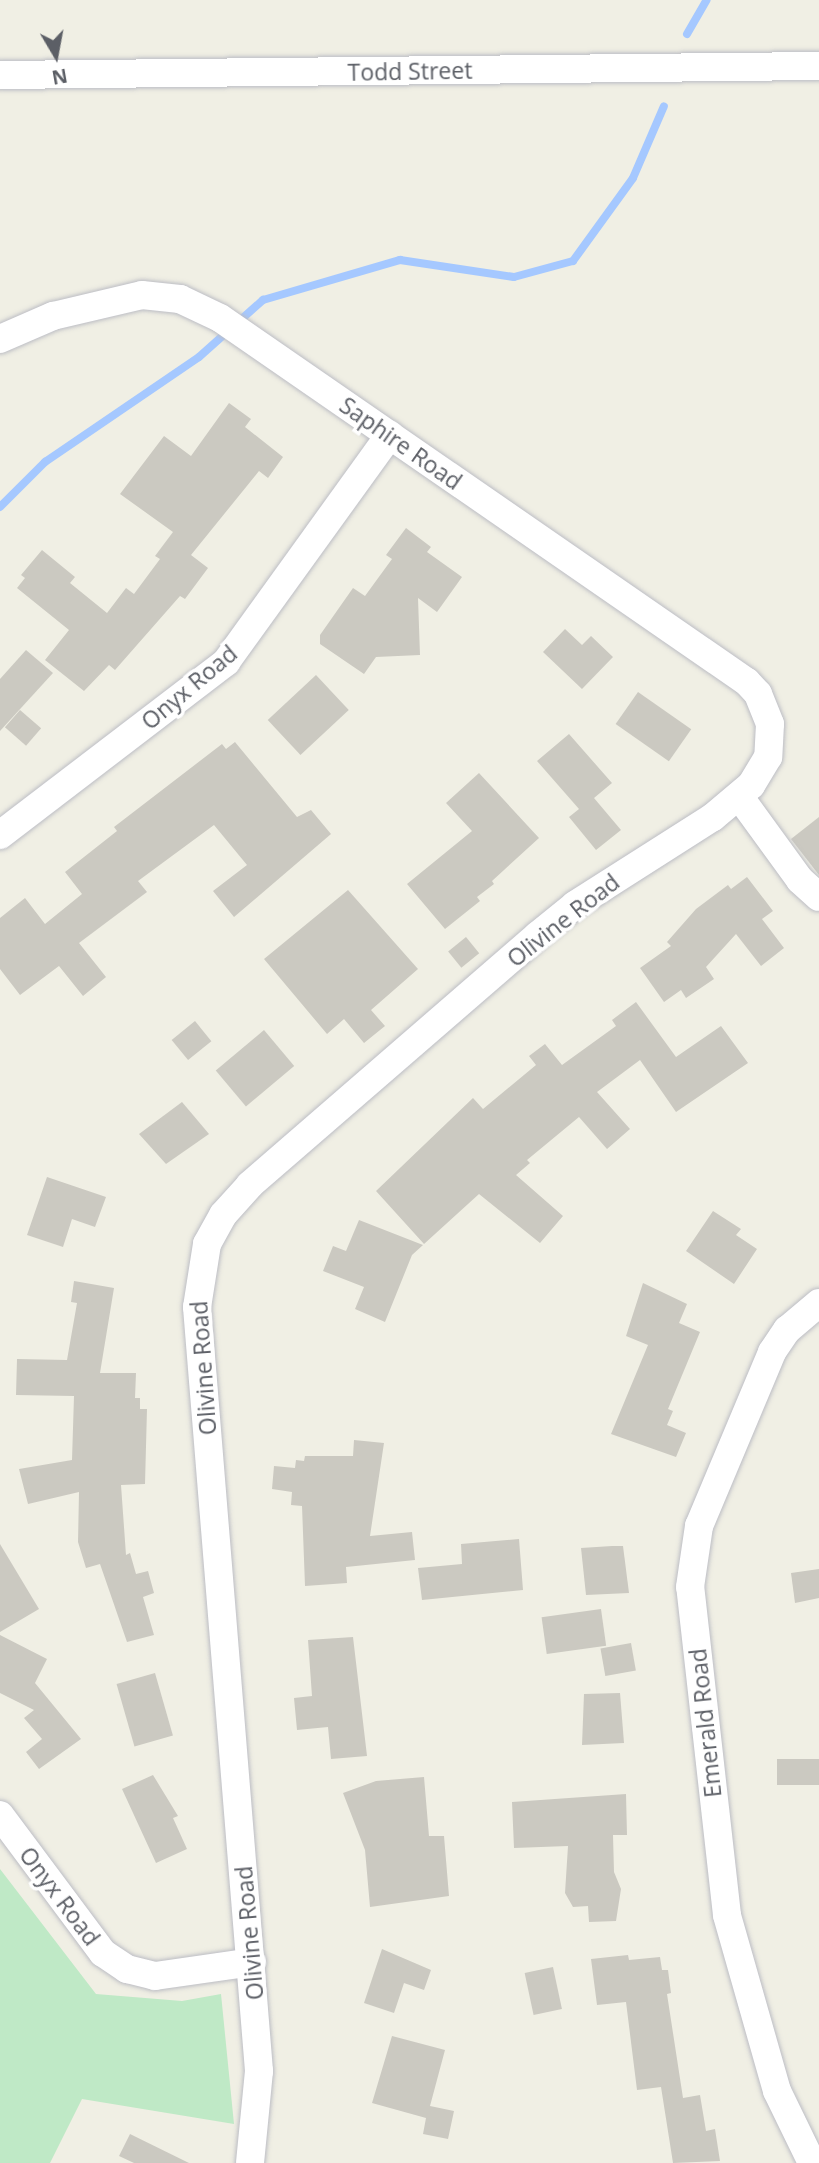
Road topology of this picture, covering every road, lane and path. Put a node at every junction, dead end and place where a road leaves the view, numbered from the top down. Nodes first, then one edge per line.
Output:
1 (819, 65) edge
2 (0, 75) edge
3 (0, 339) edge
4 (390, 435) junction
5 (765, 708) joint
6 (739, 796) junction
7 (0, 835) edge
8 (819, 897) edge
9 (819, 1303) edge
10 (0, 1815) edge
11 (251, 1962) junction
12 (250, 2163) edge
13 (812, 2163) edge

1 - 2 street, Todd Street
3 - 4 street, Saphire Road
4 - 5 street, Saphire Road
4 - 7 street, Onyx Road
5 - 6 street, Olivine Road
6 - 8 street
6 - 11 street, Olivine Road
9 - 13 street, Emerald Road
10 - 11 street, Onyx Road
11 - 12 street, Olivine Road

